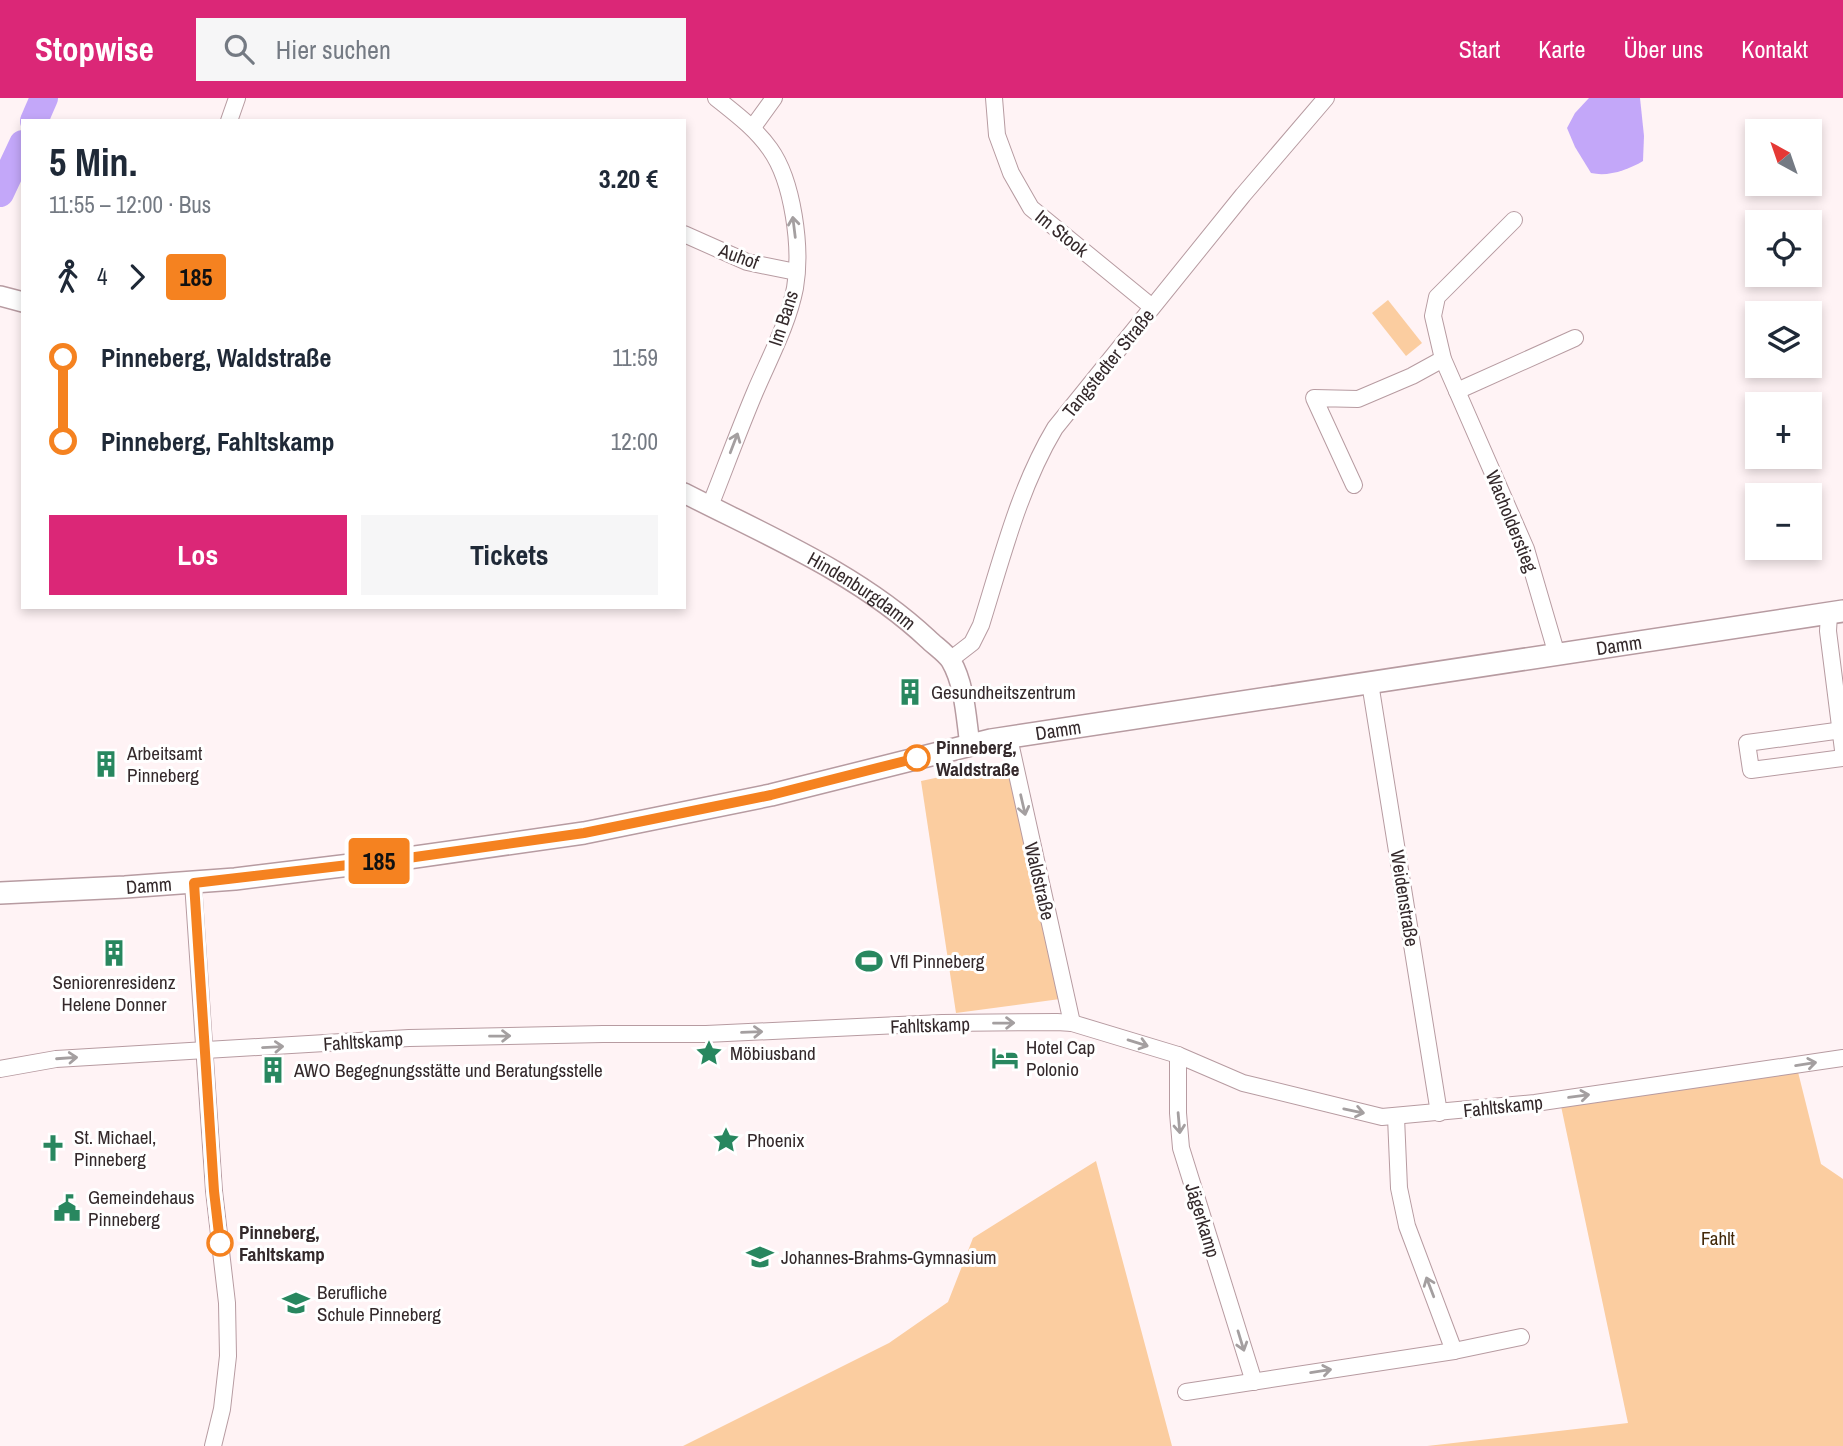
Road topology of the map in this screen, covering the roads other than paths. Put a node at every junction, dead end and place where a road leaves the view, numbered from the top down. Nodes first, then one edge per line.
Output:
1 (237, 98) edge
2 (716, 98) edge
3 (774, 98) edge
4 (994, 98) edge
5 (1326, 98) edge
6 (230, 119) edge
7 (753, 127) junction
8 (1514, 220) dead end
9 (686, 235) edge
10 (796, 272) junction
11 (1152, 307) junction
12 (1575, 338) dead end
13 (1443, 359) junction
14 (1457, 391) junction
15 (1354, 485) dead end
16 (686, 494) edge
17 (710, 506) junction
18 (1836, 612) edge
19 (1557, 655) junction
20 (950, 660) junction
21 (1370, 683) junction
22 (1842, 730) edge
23 (1009, 738) junction
24 (970, 745) junction
25 (1843, 750) edge
26 (1843, 758) edge
27 (194, 883) junction
28 (0, 893) edge
29 (1072, 1023) junction
30 (205, 1051) junction
31 (1178, 1055) junction
32 (1843, 1058) edge
33 (0, 1069) edge
34 (1439, 1113) junction
35 (1396, 1117) junction
36 (1521, 1337) dead end
37 (1454, 1351) junction
38 (1254, 1382) junction
39 (1186, 1392) dead end
40 (213, 1446) edge

1 - 6 street
2 - 7 street, Im Bans
3 - 7 street
4 - 11 street, Im Stook
5 - 11 street, Tangstedter Straße
10 -> 7 street, Im Bans
8 - 13 street, Wacholderstieg
9 - 10 street, Auhof
17 -> 10 street, Im Bans
11 - 20 street, Tangstedter Straße
12 - 14 street
13 - 14 street, Wacholderstieg
13 - 15 street
14 - 19 street, Wacholderstieg
16 - 17 street, Hindenburgdamm
17 - 20 street, Hindenburgdamm
18 - 19 main road, Damm
18 - 22 street
19 - 21 main road, Damm
20 - 24 street, Hindenburgdamm
21 - 23 main road, Damm
21 - 34 street, Weidenstraße
22 - 25 street
22 - 26 street
23 - 24 main road, Damm
23 -> 29 street, Waldstraße
24 - 27 main road, Damm
27 - 28 main road, Damm
27 - 30 street
30 -> 29 street, Fahltskamp
29 -> 31 street, Fahltskamp
33 -> 30 street, Fahltskamp
30 - 40 street
31 -> 35 street, Fahltskamp
31 -> 38 street, Jägerkamp
34 -> 32 street, Fahltskamp
34 - 35 street, Fahltskamp
37 -> 35 street
36 - 37 street
38 -> 37 street
38 - 39 street

